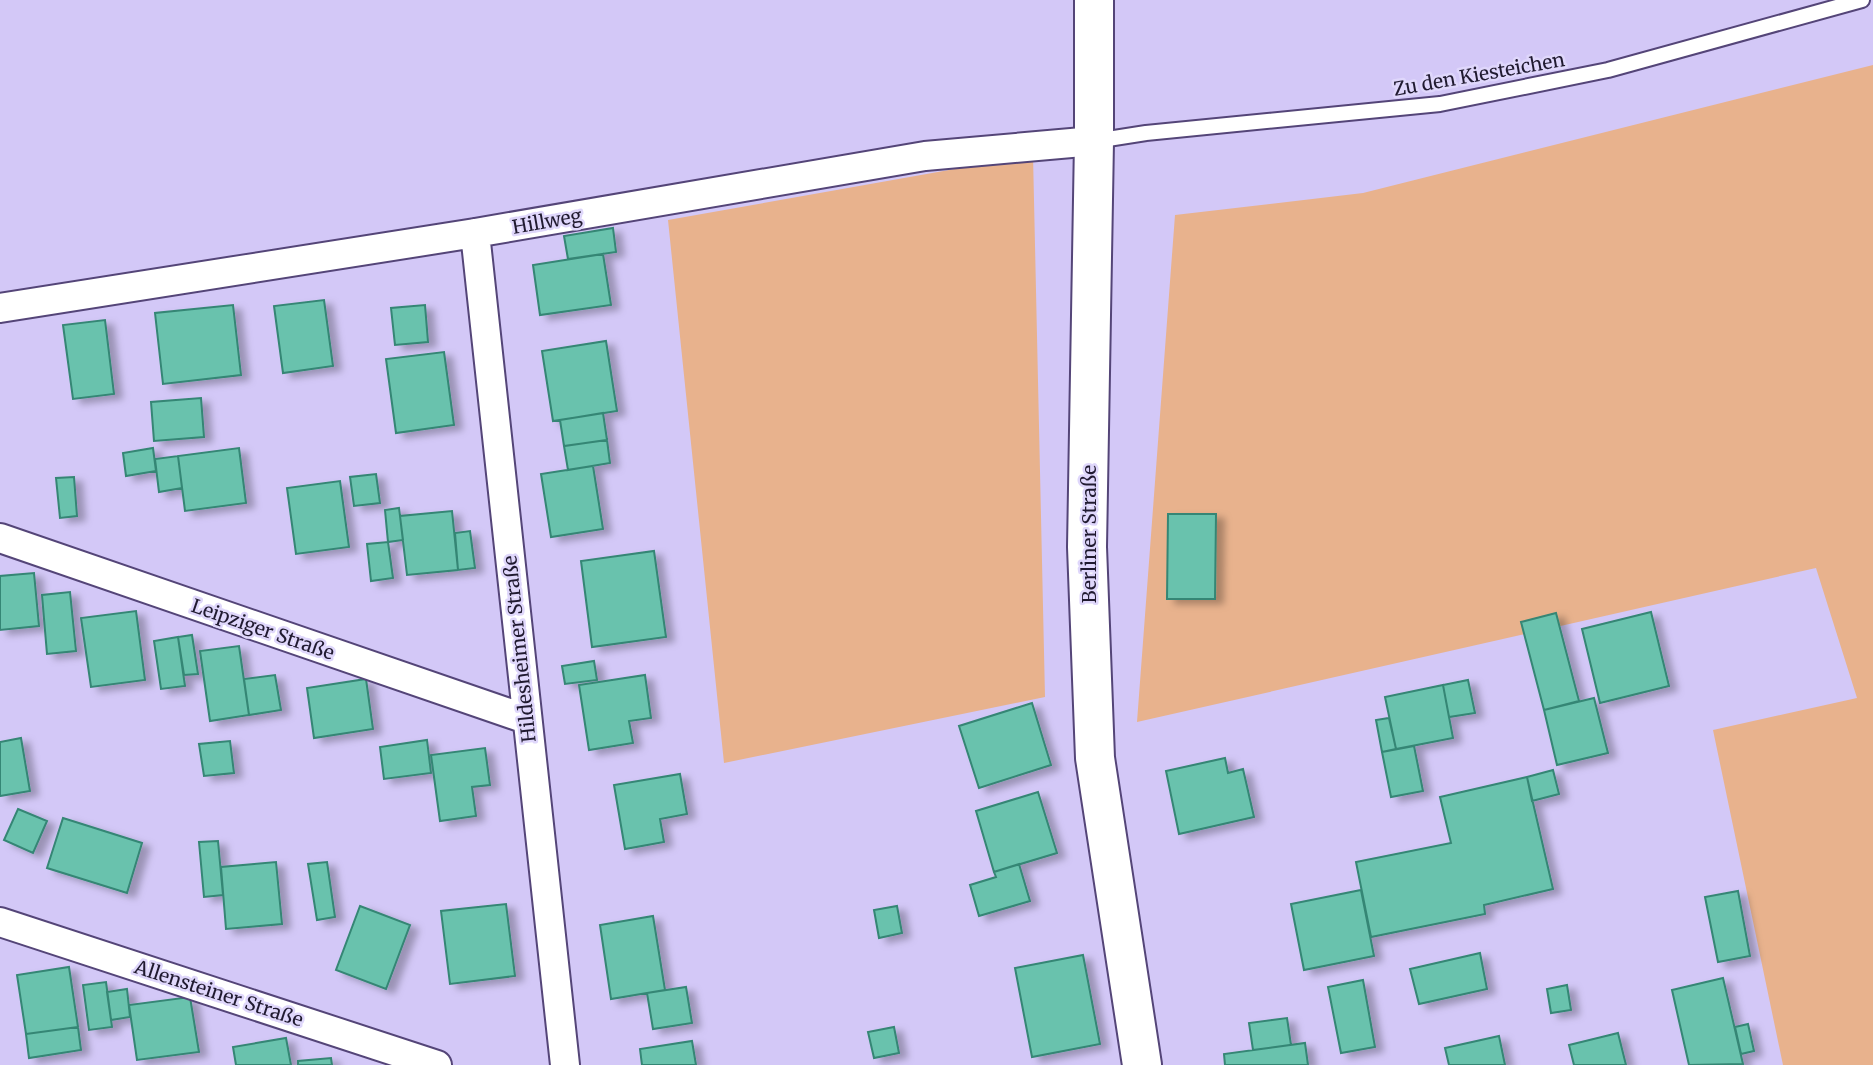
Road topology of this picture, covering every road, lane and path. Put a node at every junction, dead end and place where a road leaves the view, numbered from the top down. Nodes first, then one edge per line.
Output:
1 (1094, 0) edge
2 (1862, 0) edge
3 (1094, 141) junction
4 (474, 233) junction
5 (0, 308) edge
6 (0, 538) edge
7 (526, 719) junction
8 (0, 922) edge
9 (437, 1065) edge
10 (565, 1065) edge
11 (1142, 1065) edge

1 - 3 main road, Berliner Straße
2 - 3 lane, Zu den Kiesteichen
3 - 4 street, Hillweg
3 - 11 main road, Berliner Straße
4 - 5 street, Hillweg
4 - 7 street, Hildesheimer Straße
6 - 7 street, Leipziger Straße
7 - 10 street, Hildesheimer Straße
8 - 9 street, Allensteiner Straße

